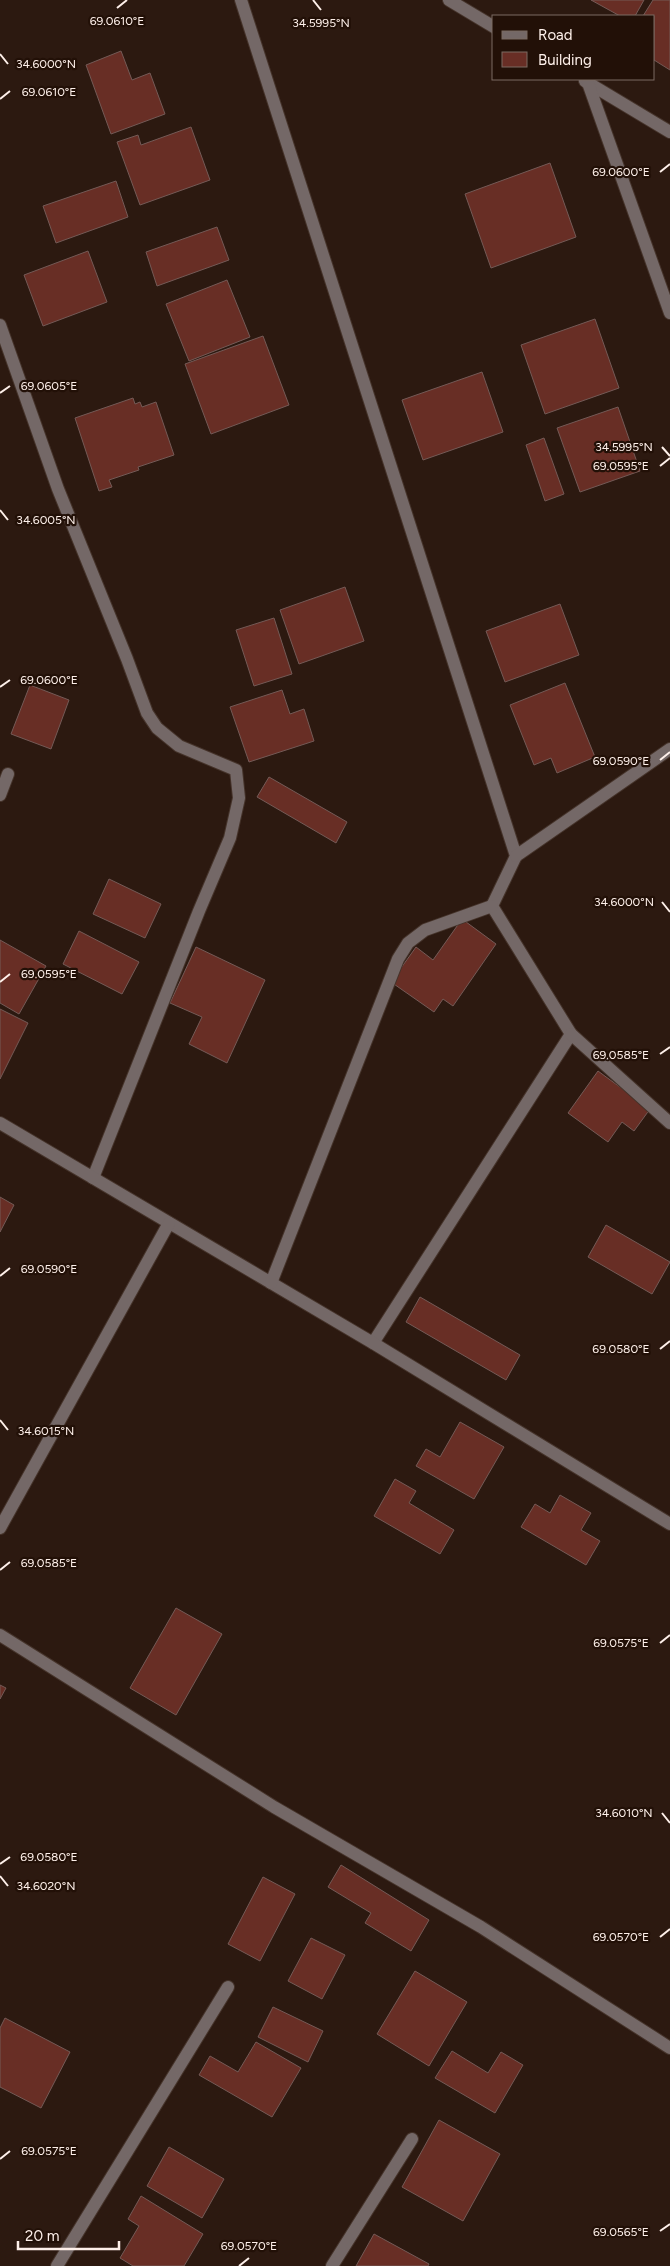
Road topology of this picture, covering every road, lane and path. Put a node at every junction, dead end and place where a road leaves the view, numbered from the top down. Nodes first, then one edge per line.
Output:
1 (241, 0) edge
2 (449, 0) edge
3 (492, 26) edge
4 (585, 81) edge
5 (670, 132) edge
6 (670, 313) edge
7 (0, 325) edge
8 (670, 749) edge
9 (8, 774) dead end
10 (0, 794) edge
11 (516, 856) junction
12 (492, 906) junction
13 (571, 1034) junction
14 (0, 1123) edge
15 (670, 1123) edge
16 (93, 1178) junction
17 (169, 1223) junction
18 (271, 1283) junction
19 (373, 1343) junction
20 (670, 1524) edge
21 (0, 1528) edge
22 (0, 1635) edge
23 (228, 1987) dead end
24 (670, 2048) edge
25 (412, 2139) dead end
26 (57, 2266) edge
27 (332, 2266) edge

1 - 11 street
2 - 3 street
4 - 5 street
4 - 6 street
7 - 16 street
8 - 11 street
9 - 10 street
11 - 12 street
12 - 13 street
12 - 18 street
13 - 15 street
13 - 19 street
14 - 16 street
16 - 17 street
17 - 18 street
17 - 21 street
18 - 19 street
19 - 20 street
22 - 24 street
23 - 26 street
25 - 27 street

